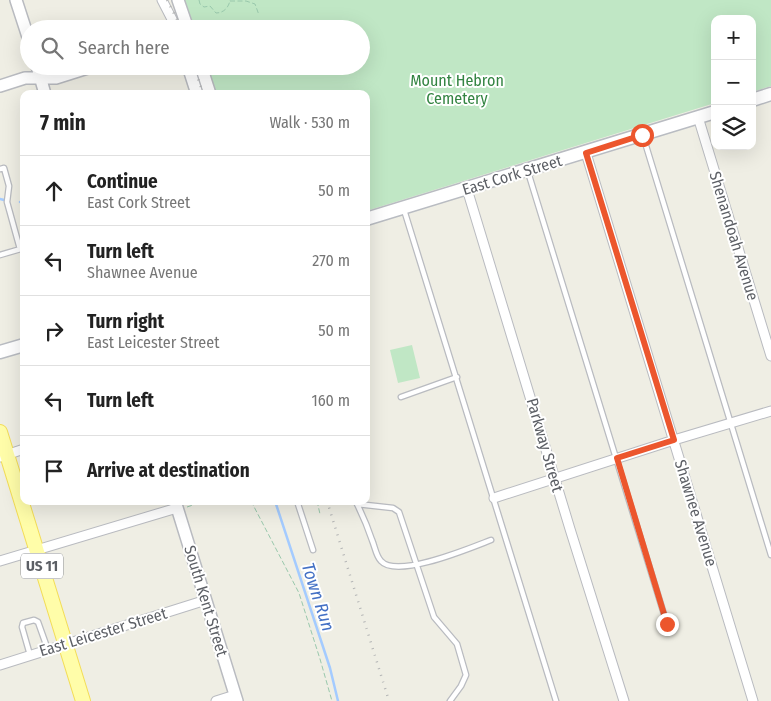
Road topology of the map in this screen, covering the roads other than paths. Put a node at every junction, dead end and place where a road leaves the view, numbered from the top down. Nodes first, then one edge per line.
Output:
1 (16, 0) edge
2 (162, 0) edge
3 (178, 0) edge
4 (22, 20) edge
5 (172, 20) edge
6 (185, 20) edge
7 (32, 75) edge
8 (40, 75) edge
9 (48, 75) edge
10 (66, 75) edge
11 (191, 75) edge
12 (204, 75) edge
13 (0, 86) edge
14 (44, 90) edge
15 (196, 90) edge
16 (209, 90) edge
17 (771, 94) edge
18 (756, 99) edge
19 (711, 113) edge
20 (698, 117) junction
21 (642, 135) junction
22 (586, 153) junction
23 (0, 169) edge
24 (528, 170) junction
25 (467, 188) junction
26 (405, 207) junction
27 (370, 218) edge
28 (20, 242) edge
29 (20, 249) edge
30 (0, 255) edge
31 (20, 346) edge
32 (0, 352) edge
33 (771, 356) edge
34 (457, 378) junction
35 (401, 397) dead end
36 (771, 411) edge
37 (730, 423) junction
38 (0, 432) edge
39 (674, 440) junction
40 (20, 450) edge
41 (4, 456) edge
42 (617, 458) junction
43 (555, 478) junction
44 (494, 498) junction
45 (20, 502) edge
46 (21, 505) edge
47 (298, 505) edge
48 (358, 505) edge
49 (370, 505) edge
50 (179, 506) edge
51 (491, 540) dead end
52 (37, 550) junction
53 (313, 550) dead end
54 (771, 555) edge
55 (0, 561) edge
56 (416, 565) junction
57 (206, 600) junction
58 (667, 624) dead end
59 (66, 644) junction
60 (48, 650) junction
61 (30, 655) junction
62 (0, 665) edge
63 (236, 698) edge
64 (83, 701) edge
65 (216, 701) edge
66 (450, 701) edge
67 (556, 701) edge
68 (624, 701) edge
69 (753, 701) edge

1 - 4 street
2 - 5 street
3 - 6 street
7 - 13 street
8 - 14 street
9 - 10 street
11 - 15 street
12 - 16 street
17 - 18 main road
19 - 20 main road, East Cork Street
20 - 21 main road, East Cork Street
20 - 33 street, Shenandoah Avenue
21 - 22 main road, East Cork Street
21 - 37 lane
22 - 24 main road, East Cork Street
22 - 39 street, Shawnee Avenue
23 - 28 lane
24 - 25 main road, East Cork Street
24 - 42 lane
25 - 26 main road, East Cork Street
25 - 43 street, Parkway Street
26 - 27 main road, East Cork Street
26 - 34 lane
29 - 30 lane
31 - 32 main road
34 - 35 lane
34 - 44 lane
36 - 37 street
37 - 39 street
37 - 54 lane
38 - 41 main road, US 11
39 - 42 street
39 - 69 street, Shawnee Avenue
40 - 41 street
41 - 45 main road, US 11
42 - 43 street
42 - 58 lane
43 - 44 street
43 - 68 street, Parkway Street
44 - 67 lane
46 - 52 main road, US 11
47 - 53 lane
48 - 56 lane
49 - 56 lane
50 - 52 street
50 - 57 street, South Kent Street
51 - 56 lane
52 - 55 street
52 - 59 main road, US 11
56 - 66 lane
57 - 59 street, East Leicester Street
57 - 63 street, South Kent Street
59 - 60 street, East Leicester Street
59 - 64 main road, US 11
60 - 61 street, East Leicester Street
60 - 61 lane
61 - 62 street, East Leicester Street
63 - 65 street

